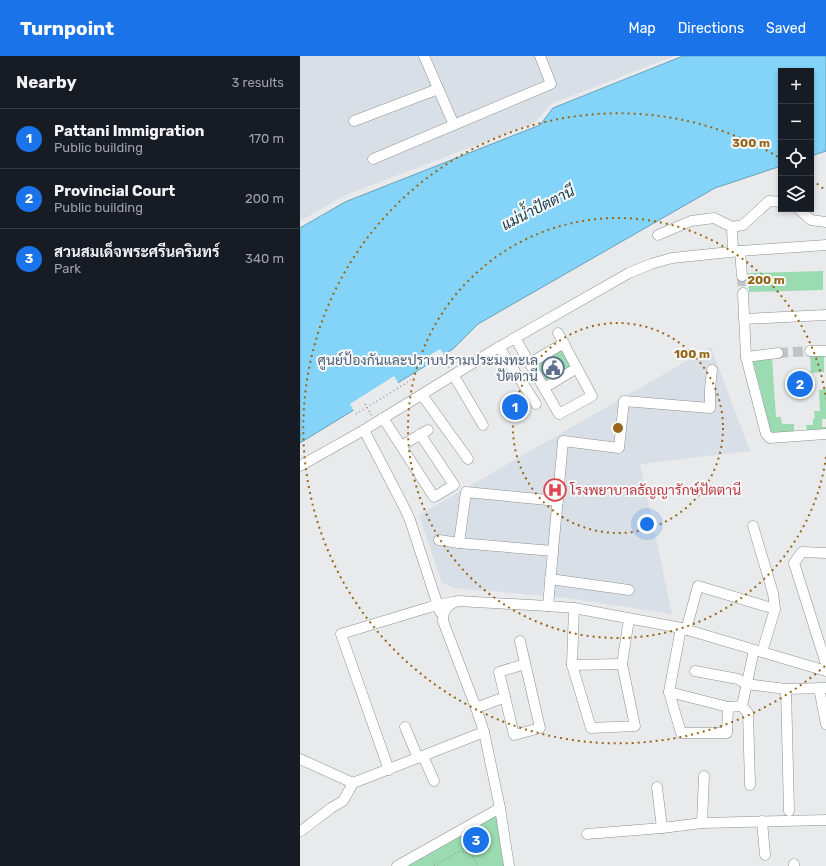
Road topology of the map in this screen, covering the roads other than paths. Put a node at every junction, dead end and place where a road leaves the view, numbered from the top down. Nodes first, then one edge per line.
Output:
1 (424, 56) edge
2 (540, 56) edge
3 (438, 89) junction
4 (354, 121) dead end
5 (454, 126) junction
6 (373, 159) dead end
7 (778, 202) edge
8 (802, 212) edge
9 (826, 222) edge
10 (732, 227) junction
11 (658, 235) dead end
12 (826, 245) edge
13 (736, 251) junction
14 (742, 276) tunnel mouth
15 (743, 293) tunnel mouth
16 (826, 315) edge
17 (744, 319) junction
18 (558, 332) dead end
19 (515, 338) junction
20 (564, 343) junction
21 (499, 348) junction
22 (810, 351) tunnel mouth
23 (826, 351) edge
24 (778, 353) tunnel mouth
25 (746, 356) junction
26 (530, 363) junction
27 (577, 368) junction
28 (712, 370) dead end
29 (454, 376) junction
30 (544, 388) junction
31 (422, 395) junction
32 (536, 404) dead end
33 (379, 421) junction
34 (483, 425) dead end
35 (364, 430) junction
36 (826, 434) edge
37 (401, 446) junction
38 (468, 459) dead end
39 (300, 466) edge
40 (558, 501) junction
41 (753, 526) dead end
42 (439, 540) dead end
43 (459, 543) junction
44 (553, 551) junction
45 (826, 553) edge
46 (550, 579) junction
47 (629, 590) dead end
48 (453, 602) junction
49 (438, 606) junction
50 (548, 606) junction
51 (574, 608) junction
52 (775, 609) junction
53 (630, 619) junction
54 (443, 621) junction
55 (683, 629) junction
56 (520, 641) dead end
57 (758, 651) junction
58 (525, 664) junction
59 (622, 664) junction
60 (826, 664) edge
61 (572, 665) junction
62 (695, 671) dead end
63 (826, 671) edge
64 (746, 684) junction
65 (822, 688) edge
66 (786, 689) junction
67 (669, 692) junction
68 (505, 697) junction
69 (742, 706) junction
70 (728, 707) junction
71 (476, 708) junction
72 (826, 724) edge
73 (405, 727) dead end
74 (484, 732) junction
75 (421, 757) junction
76 (300, 759) edge
77 (389, 770) junction
78 (704, 776) dead end
79 (434, 781) dead end
80 (353, 784) junction
81 (750, 785) dead end
82 (657, 787) dead end
83 (500, 808) junction
84 (789, 811) dead end
85 (826, 820) edge
86 (762, 822) junction
87 (702, 824) junction
88 (662, 828) junction
89 (301, 831) edge
90 (587, 834) dead end
91 (766, 855) dead end
92 (397, 866) edge
93 (509, 866) edge

1 - 3 street
2 - 5 street
3 - 4 street
3 - 5 street
5 - 6 street
7 - 10 street
8 - 9 street
10 - 11 street
10 - 13 street
12 - 13 street
13 - 14 street
13 - 19 street
15 - 17 street
16 - 17 street
17 - 25 street
18 - 20 street
19 - 21 street
19 - 26 street
20 - 26 street
20 - 27 street
21 - 29 street
21 - 32 street
22 - 23 street
24 - 25 street
25 - 36 street
26 - 30 street
27 - 30 street
27 - 30 street
28 - 40 street
29 - 31 street
29 - 34 street
31 - 33 street
31 - 38 street
33 - 35 street
33 - 37 street
35 - 39 street
35 - 49 street
37 - 37 street
40 - 43 street
40 - 44 street
41 - 52 street
42 - 43 street
43 - 44 street
44 - 46 street
45 - 60 street
46 - 47 street
46 - 50 street
48 - 49 street
48 - 50 street
48 - 54 street
49 - 54 street
49 - 77 street
50 - 51 street
51 - 53 street
51 - 61 street
52 - 55 street
52 - 57 street
53 - 55 street
53 - 59 street
54 - 71 street
55 - 57 street
55 - 67 street
56 - 58 street
57 - 63 street
57 - 64 street
58 - 68 street
58 - 68 street
59 - 61 street
59 - 61 street
62 - 64 street
64 - 66 street
64 - 69 street
65 - 66 street
65 - 72 street
66 - 84 street
67 - 70 street
67 - 70 street
68 - 71 street
69 - 70 street
69 - 81 street
71 - 74 street
73 - 75 street
74 - 75 street
74 - 83 street
75 - 77 street
75 - 79 street
76 - 80 street
77 - 80 street
78 - 87 street
80 - 89 street
82 - 88 street
83 - 92 street
83 - 93 street
85 - 86 street
86 - 87 street
86 - 91 street
87 - 88 street
88 - 90 street

